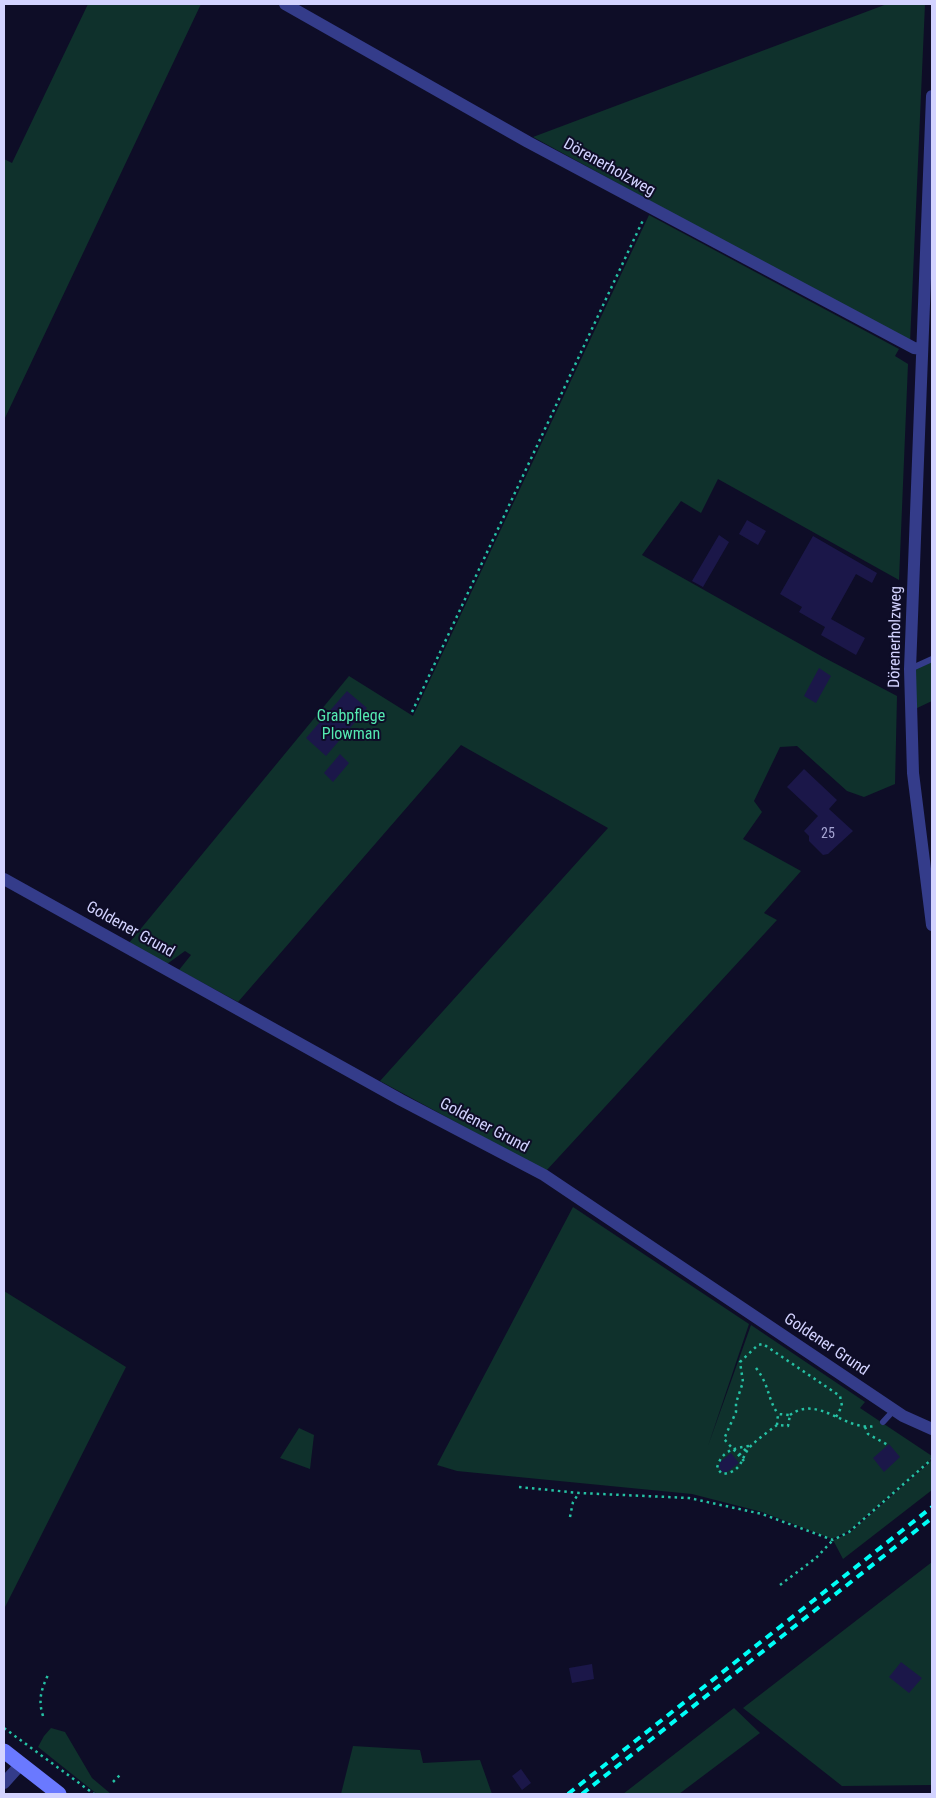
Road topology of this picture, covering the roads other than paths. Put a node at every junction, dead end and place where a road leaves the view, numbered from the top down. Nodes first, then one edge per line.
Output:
1 (285, 4) edge
2 (932, 96) edge
3 (930, 221) edge
4 (922, 349) junction
5 (932, 659) edge
6 (910, 670) junction
7 (4, 879) edge
8 (932, 925) edge
9 (894, 1410) junction
10 (883, 1422) road end
11 (932, 1429) edge
12 (4, 1751) edge
13 (21, 1764) junction
14 (4, 1783) edge
15 (59, 1794) edge

1 - 4 street, Dörenerholzweg
2 - 3 street, Dörenerholzweg
3 - 4 street, Dörenerholzweg
4 - 6 street, Dörenerholzweg
5 - 6 lane
6 - 8 street, Dörenerholzweg
7 - 9 street, Goldener Grund
9 - 10 lane
9 - 11 street, Goldener Grund
12 - 13 main road
13 - 14 street
13 - 15 main road

